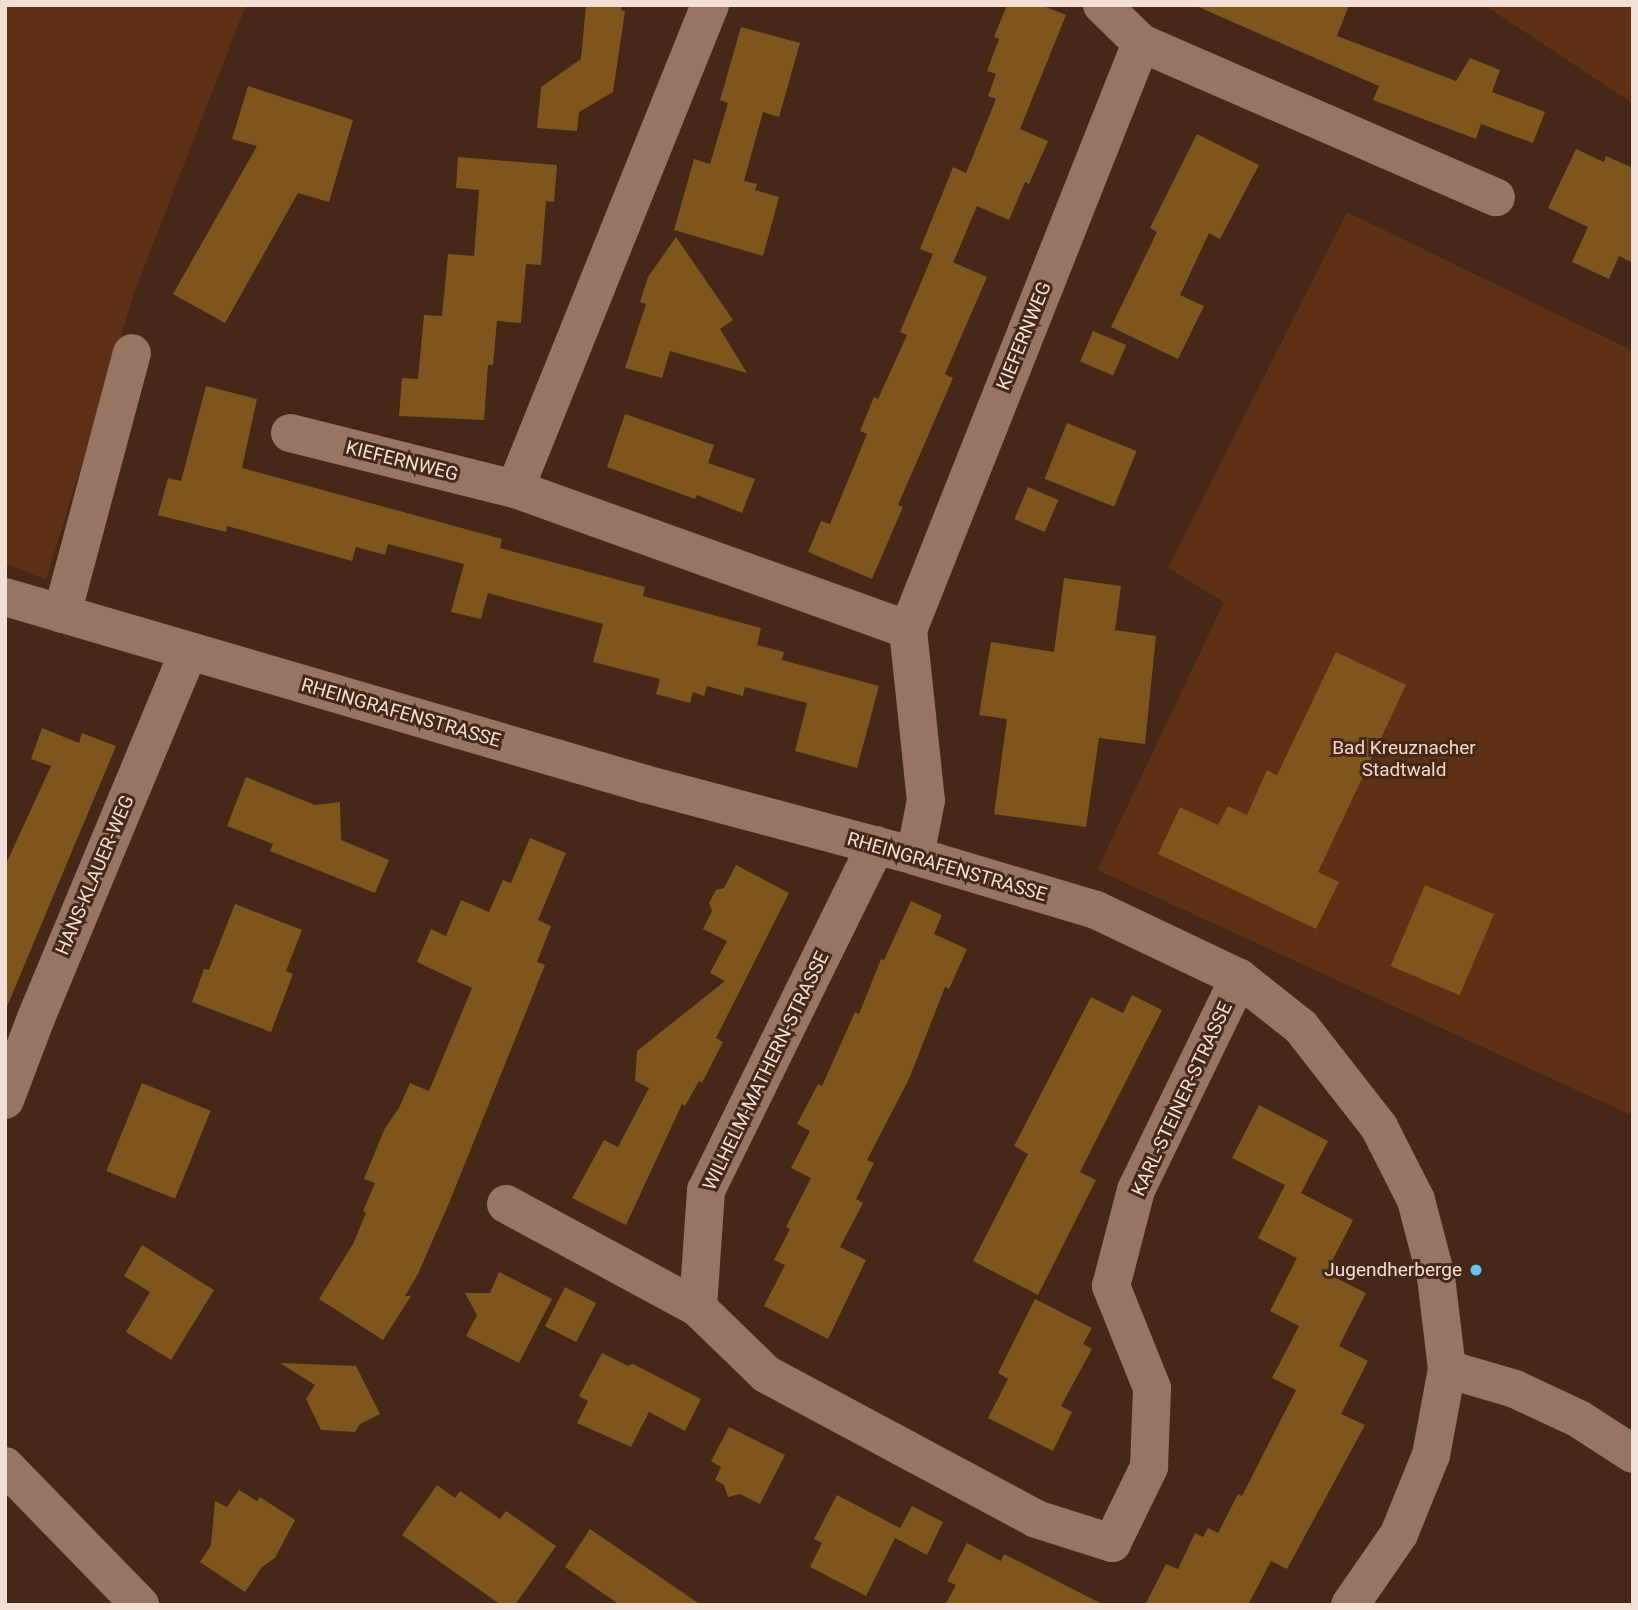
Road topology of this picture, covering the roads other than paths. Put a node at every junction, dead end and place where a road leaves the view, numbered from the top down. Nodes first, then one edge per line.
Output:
1 (710, 5) edge
2 (1102, 5) edge
3 (1141, 43) junction
4 (1496, 197) dead end
5 (132, 353) dead end
6 (290, 433) dead end
7 (515, 489) junction
8 (5, 597) edge
9 (62, 614) junction
10 (908, 630) junction
11 (188, 652) junction
12 (876, 845) junction
13 (915, 856) junction
14 (1239, 978) junction
15 (5, 1100) edge
16 (506, 1204) dead end
17 (698, 1308) junction
18 (1447, 1370) junction
19 (1633, 1454) edge
20 (5, 1466) edge
21 (140, 1605) edge
22 (1350, 1605) edge

1 - 7 street
2 - 3 street
3 - 4 street
3 - 10 street, KIEFERNWEG
5 - 9 street
6 - 7 street, KIEFERNWEG
7 - 10 street, KIEFERNWEG
8 - 9 street, RHEINGRAFENSTRASSE
9 - 11 street, RHEINGRAFENSTRASSE
10 - 13 street, KIEFERNWEG
11 - 12 street, RHEINGRAFENSTRASSE
11 - 15 street, HANS-KLAUER-WEG
12 - 13 street, RHEINGRAFENSTRASSE
12 - 17 street, WILHELM-MATHERN-STRASSE
13 - 14 street, RHEINGRAFENSTRASSE
14 - 17 street, KARL-STEINER-STRASSE
14 - 18 street, RHEINGRAFENSTRASSE
16 - 17 street
18 - 19 street
18 - 22 street, RHEINGRAFENSTRASSE
20 - 21 street

